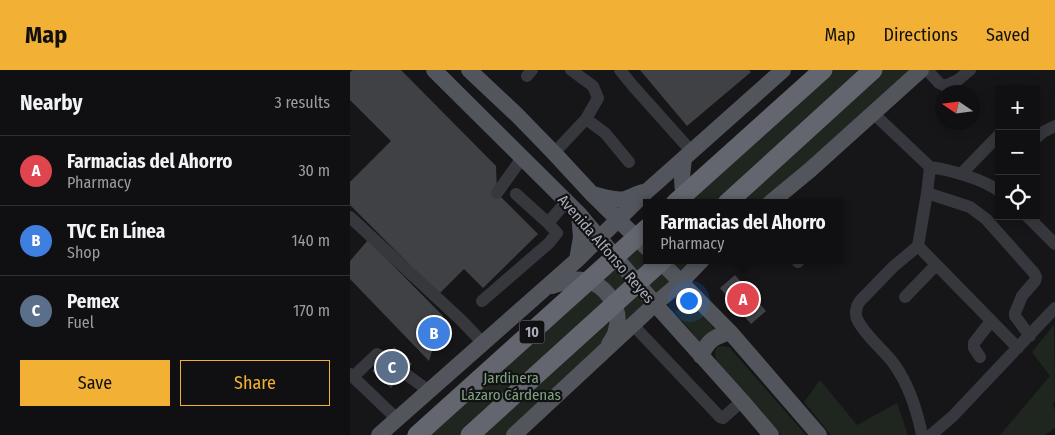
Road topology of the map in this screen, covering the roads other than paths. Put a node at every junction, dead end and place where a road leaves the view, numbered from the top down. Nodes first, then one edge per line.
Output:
1 (434, 70) edge
2 (571, 70) edge
3 (620, 70) edge
4 (783, 70) edge
5 (823, 70) edge
6 (873, 70) edge
7 (908, 70) edge
8 (921, 70) edge
9 (927, 70) edge
10 (970, 70) edge
11 (478, 73) edge
12 (877, 110) junction
13 (586, 119) junction
14 (1055, 126) edge
15 (1040, 135) edge
16 (995, 140) edge
17 (554, 152) junction
18 (688, 155) junction
19 (522, 158) junction
20 (629, 162) dead end
21 (930, 167) junction
22 (961, 174) junction
23 (995, 185) edge
24 (646, 192) junction
25 (497, 193) dead end
26 (927, 193) junction
27 (516, 194) dead end
28 (592, 194) junction
29 (679, 199) edge
30 (685, 199) edge
31 (730, 199) edge
32 (775, 199) edge
33 (566, 202) junction
34 (579, 214) junction
35 (618, 220) junction
36 (1031, 220) edge
37 (548, 223) junction
38 (353, 225) edge
39 (643, 232) edge
40 (599, 238) junction
41 (643, 244) edge
42 (1055, 244) edge
43 (918, 246) junction
44 (578, 260) junction
45 (659, 264) edge
46 (663, 264) edge
47 (698, 264) edge
48 (936, 265) junction
49 (680, 282) junction
50 (545, 289) junction
51 (905, 296) dead end
52 (482, 301) dead end
53 (655, 304) junction
54 (1055, 308) edge
55 (992, 321) junction
56 (633, 324) junction
57 (730, 332) junction
58 (1030, 336) junction
59 (483, 343) junction
60 (1018, 348) junction
61 (604, 352) junction
62 (701, 356) junction
63 (980, 357) dead end
64 (352, 376) edge
65 (429, 391) junction
66 (742, 401) junction
67 (396, 419) junction
68 (379, 435) edge
69 (417, 435) edge
70 (470, 435) edge
71 (514, 435) edge
72 (771, 435) edge
73 (819, 435) edge
74 (922, 435) edge
75 (931, 435) edge

1 - 19 main road, Avenida Alfonso Reyes
2 - 13 lane
3 - 18 lane
4 - 18 main road
5 - 29 highway, bridge
6 - 31 highway
7 - 12 main road
8 - 12 main road
9 - 10 lane
11 - 17 main road, Avenida Alfonso Reyes
12 - 21 lane
12 - 32 main road
13 - 17 lane
13 - 20 lane
14 - 15 lane
16 - 22 lane
17 - 28 main road, Avenida Alfonso Reyes
18 - 24 main road
18 - 30 main road
19 - 25 lane
19 - 33 main road, Avenida Alfonso Reyes
21 - 22 lane
21 - 26 lane
22 - 23 lane
24 - 28 main road
24 - 35 main road
26 - 43 lane
26 - 58 lane
27 - 37 lane
28 - 35 main road, Avenida Alfonso Reyes
33 - 34 main road, Avenida Alfonso Reyes
33 - 37 lane
34 - 40 main road, Avenida Alfonso Reyes
34 - 44 main road
35 - 40 main road
35 - 41 main road, Avenida Alfonso Reyes
36 - 42 lane
37 - 52 lane
38 - 59 lane
39 - 69 highway, 10, bridge
40 - 44 main road
40 - 53 main road, Avenida Alfonso Reyes
43 - 48 lane
43 - 74 lane
44 - 50 main road
45 - 70 highway, 10, bridge
46 - 49 main road
47 - 49 main road
48 - 51 lane
48 - 55 lane
49 - 53 main road
49 - 57 main road
50 - 59 main road
50 - 61 main road
53 - 56 main road
53 - 62 main road, Avenida Alfonso Reyes
54 - 58 lane
55 - 60 lane
55 - 63 lane
56 - 61 main road
56 - 66 lane
57 - 62 main road
57 - 73 main road
58 - 60 lane
59 - 65 main road
60 - 75 lane
61 - 71 main road
62 - 66 main road, Avenida Alfonso Reyes
64 - 65 lane
64 - 67 lane
65 - 67 main road
66 - 72 main road, Avenida Alfonso Reyes
67 - 68 main road

